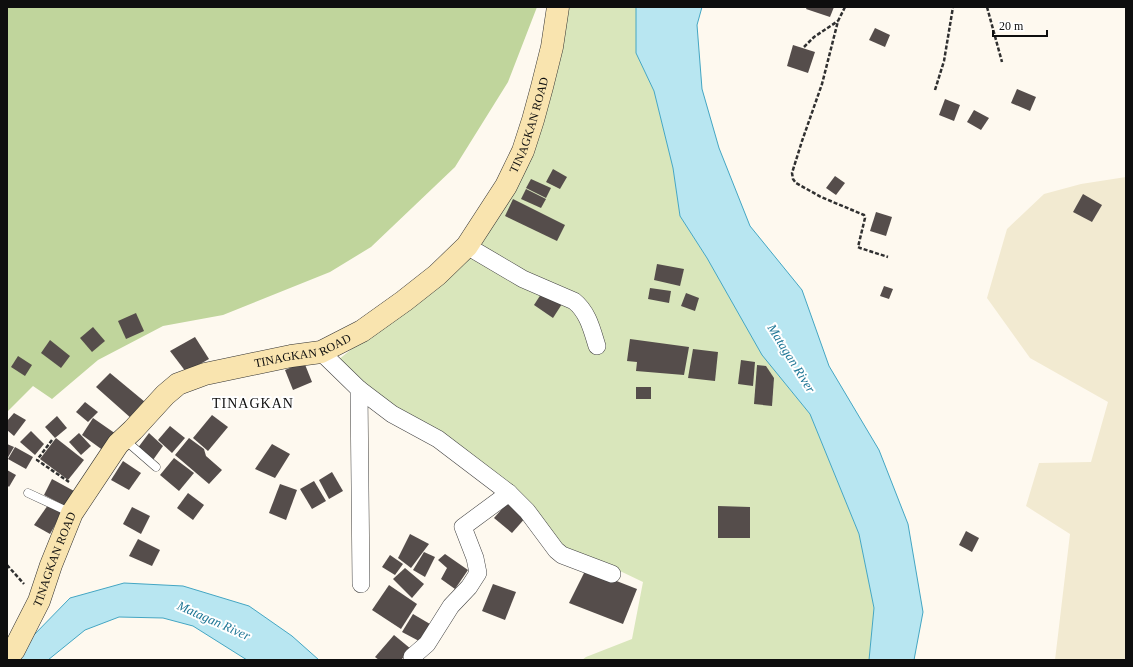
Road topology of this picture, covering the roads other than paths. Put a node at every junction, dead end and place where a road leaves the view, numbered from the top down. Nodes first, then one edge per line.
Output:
1 (558, 7) edge
2 (467, 246) junction
3 (597, 346) dead end
4 (321, 352) junction
5 (359, 389) junction
6 (124, 439) junction
7 (156, 467) dead end
8 (28, 492) dead end
9 (509, 493) junction
10 (72, 513) junction
11 (612, 574) dead end
12 (361, 584) dead end
13 (412, 657) dead end
14 (7, 658) edge

1 - 2 street, TINAGKAN ROAD
2 - 3 street
2 - 4 street, TINAGKAN ROAD
4 - 5 street
4 - 6 street, TINAGKAN ROAD
5 - 9 street
5 - 12 street
6 - 7 lane
6 - 10 street, TINAGKAN ROAD
8 - 10 lane
9 - 11 street
9 - 13 street
10 - 14 street, TINAGKAN ROAD

